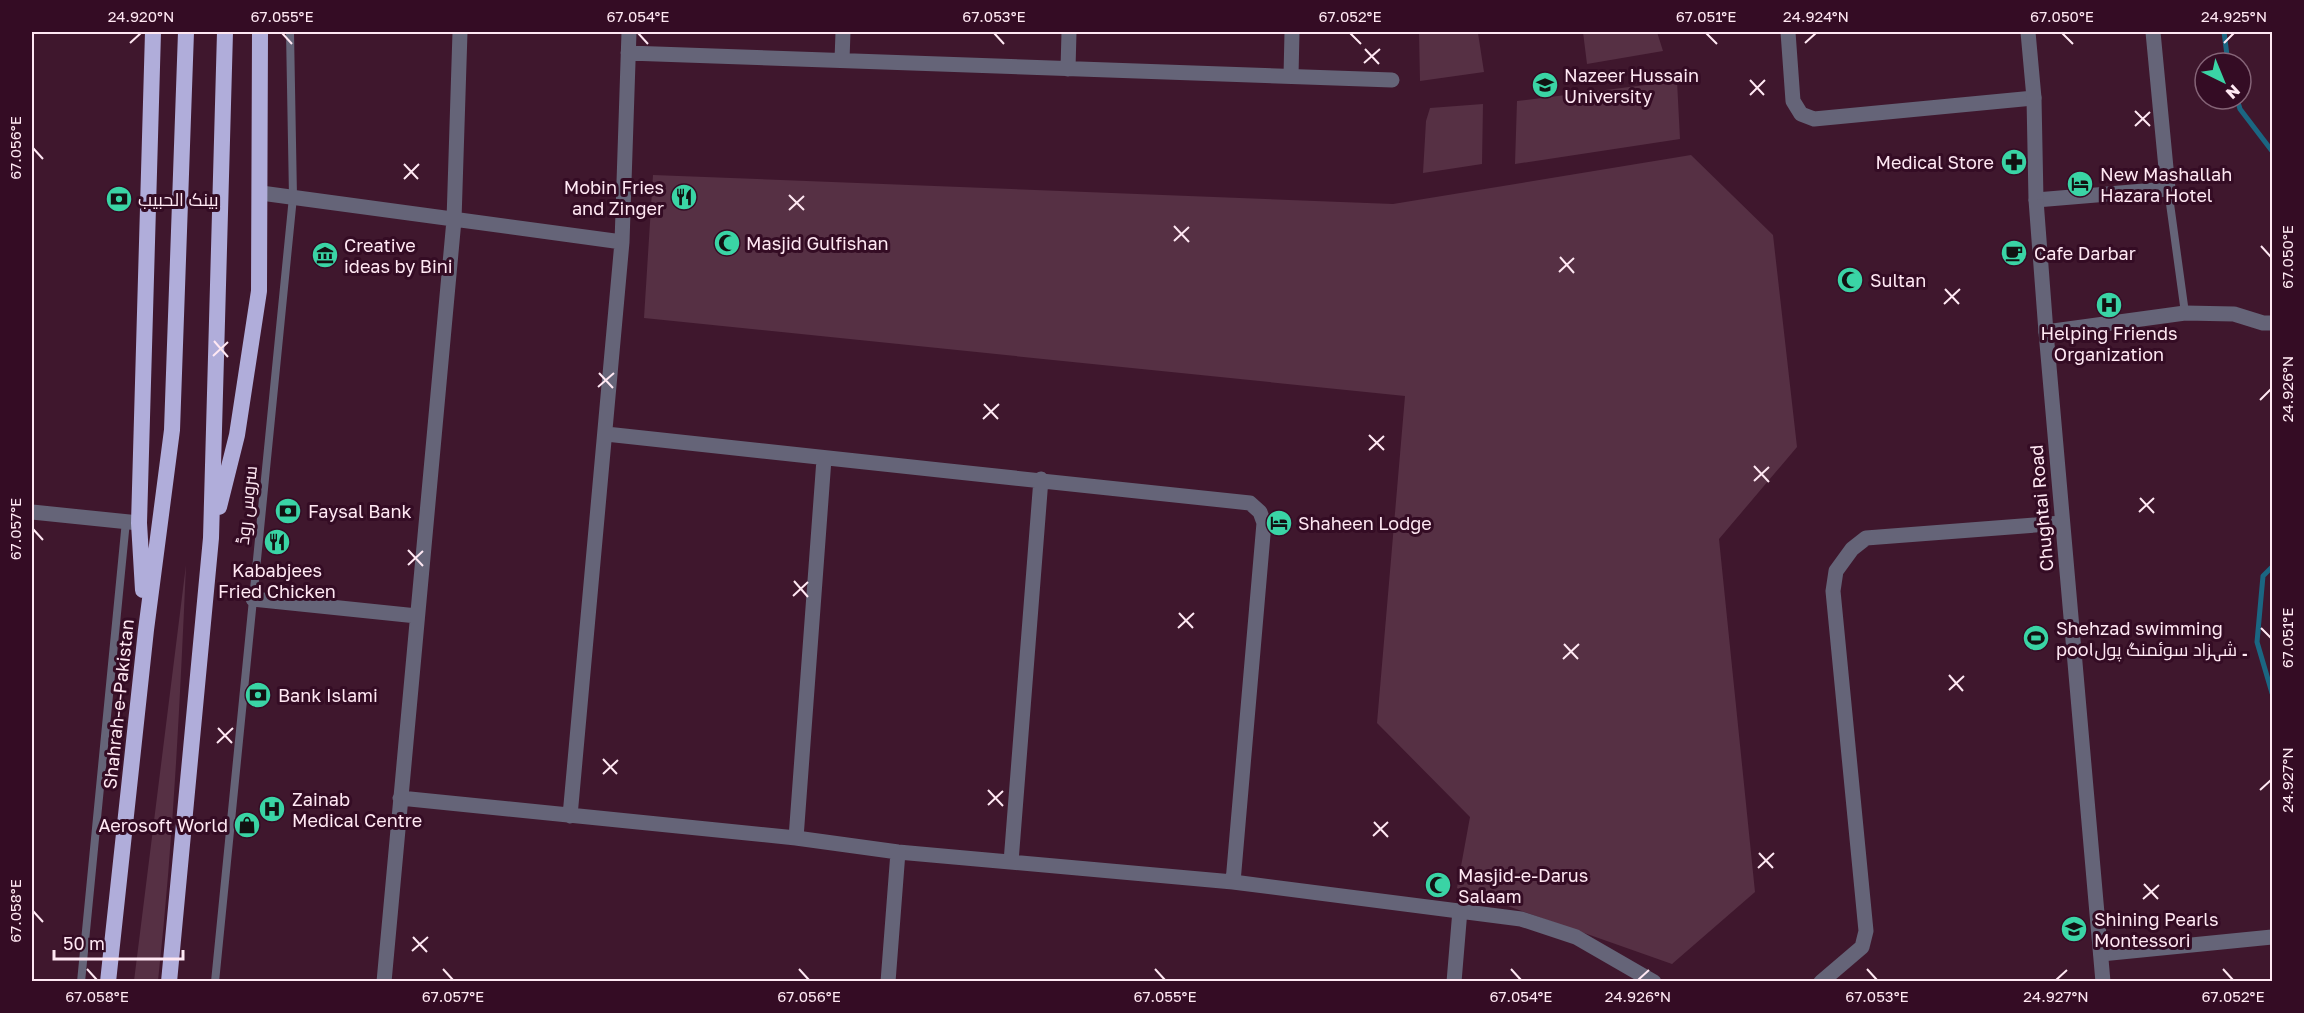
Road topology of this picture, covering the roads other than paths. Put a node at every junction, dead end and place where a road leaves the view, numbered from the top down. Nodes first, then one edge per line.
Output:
1 (153, 32) edge
2 (186, 32) edge
3 (225, 32) edge
4 (260, 32) edge
5 (290, 32) edge
6 (460, 32) edge
7 (629, 32) edge
8 (843, 32) edge
9 (1069, 32) edge
10 (1292, 32) edge
11 (1788, 32) edge
12 (2028, 32) edge
13 (2153, 32) edge
14 (628, 53) junction
15 (842, 60) junction
16 (1068, 69) junction
17 (1292, 76) junction
18 (1392, 80) dead end
19 (2034, 98) junction
20 (2168, 189) junction
21 (261, 193) junction
22 (293, 197) junction
23 (2036, 200) junction
24 (454, 220) junction
25 (622, 242) junction
26 (2185, 313) junction
27 (2272, 323) edge
28 (2046, 332) junction
29 (606, 434) junction
30 (825, 459) junction
31 (1041, 479) junction
32 (32, 512) edge
33 (132, 522) junction
34 (2062, 523) junction
35 (211, 538) junction
36 (253, 598) junction
37 (417, 616) junction
38 (146, 630) junction
39 (400, 798) junction
40 (570, 816) junction
41 (796, 838) junction
42 (898, 852) junction
43 (1011, 862) junction
44 (1233, 882) junction
45 (1460, 910) junction
46 (2272, 937) edge
47 (2101, 954) junction
48 (81, 981) edge
49 (108, 981) edge
50 (169, 981) edge
51 (215, 981) edge
52 (384, 981) edge
53 (888, 981) edge
54 (1454, 981) edge
55 (1654, 981) edge
56 (1821, 981) edge
57 (2103, 981) edge

1 - 33 highway
2 - 38 highway, Shahrah-e-Pakistan
3 - 35 highway
4 - 21 highway
5 - 22 lane, سروس روڈ
6 - 24 street
7 - 14 street
8 - 15 street
9 - 16 street
10 - 17 street
11 - 19 street
12 - 19 street, Chughtai Road
13 - 20 street
14 - 15 street
14 - 25 street
15 - 16 street
16 - 17 street
17 - 18 street
19 - 23 street, Chughtai Road
20 - 23 street
20 - 26 lane
21 - 22 street
21 - 35 highway
22 - 24 street
22 - 36 lane, سروس روڈ
23 - 28 street, Chughtai Road
24 - 25 street
24 - 37 street
25 - 29 street
26 - 27 street
26 - 28 street
28 - 34 street, Chughtai Road
29 - 30 street
29 - 40 street
30 - 31 street
30 - 41 street
31 - 43 street
31 - 44 street
32 - 33 street
33 - 38 highway
33 - 48 lane
34 - 47 street, Chughtai Road
34 - 56 street
35 - 50 highway
36 - 37 street
36 - 51 lane, سروس روڈ
37 - 39 street
38 - 49 highway, Shahrah-e-Pakistan
39 - 40 street
39 - 52 street
40 - 41 street
41 - 42 street
42 - 43 street
42 - 53 street
43 - 44 street
44 - 45 street
45 - 54 street
45 - 55 street
46 - 47 street
47 - 57 street, Chughtai Road

